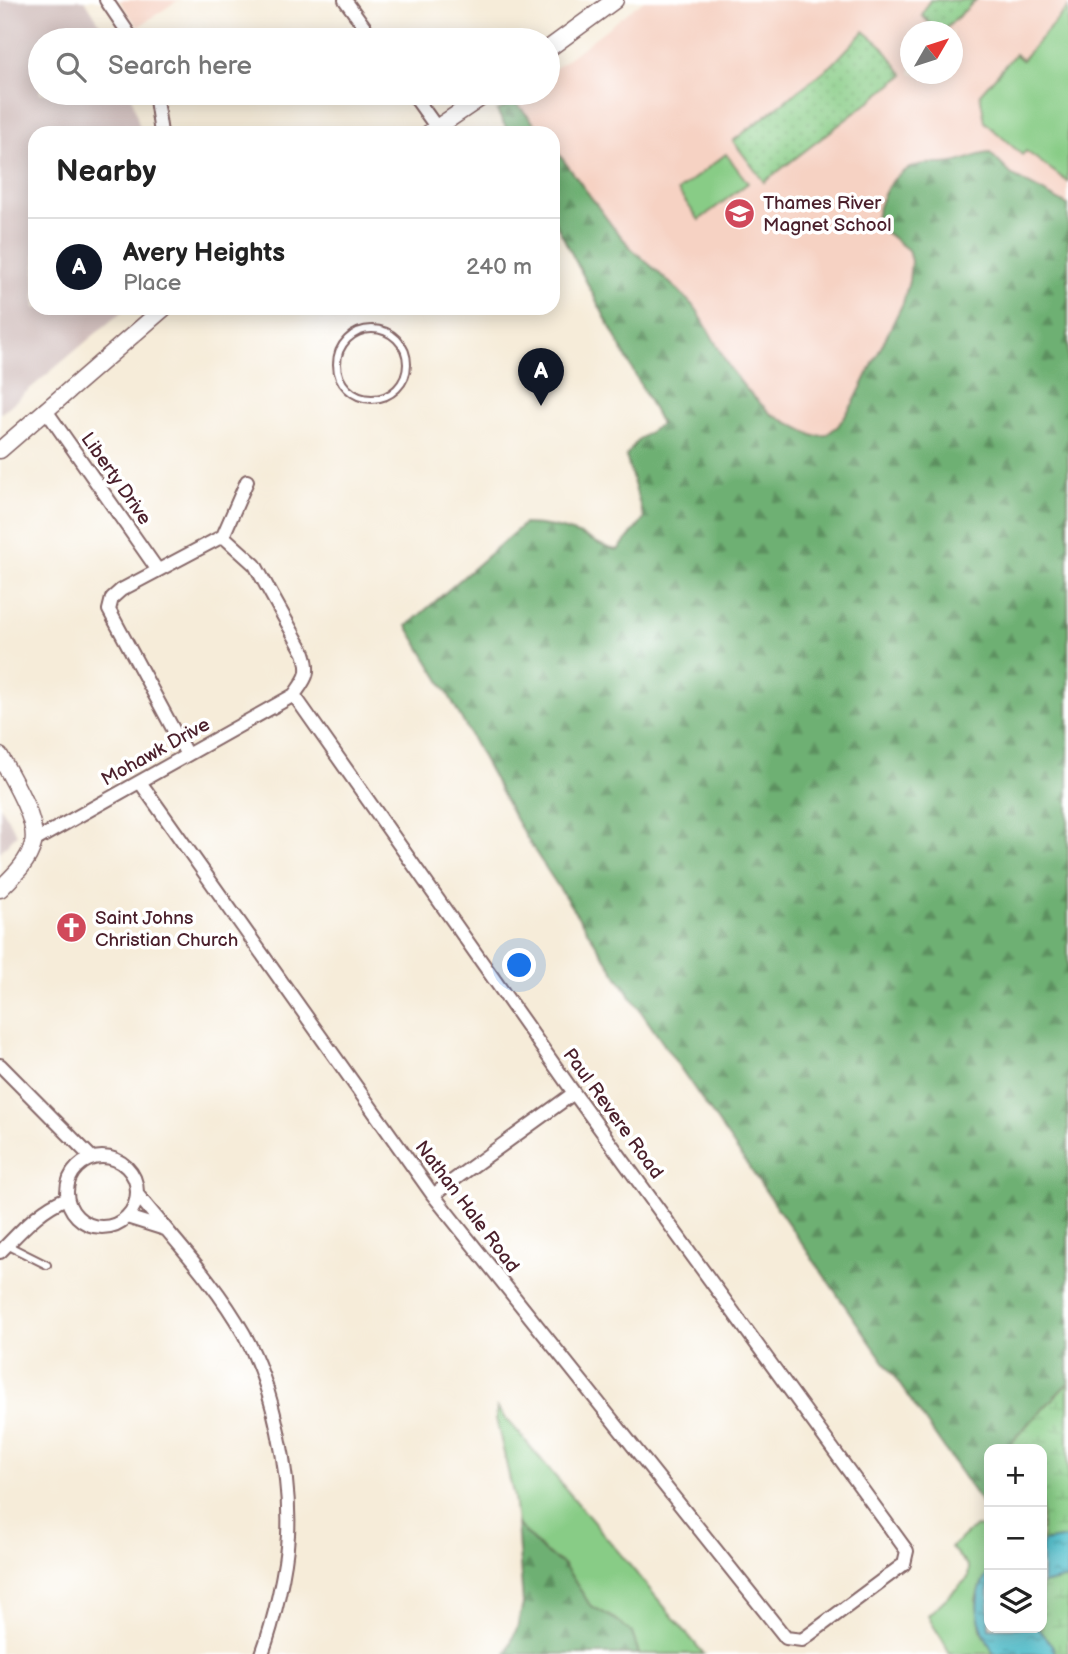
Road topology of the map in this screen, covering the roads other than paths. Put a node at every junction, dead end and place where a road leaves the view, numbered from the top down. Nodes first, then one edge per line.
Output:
1 (106, 0) edge
2 (345, 0) edge
3 (615, 0) edge
4 (596, 6) edge
5 (124, 28) edge
6 (365, 28) edge
7 (560, 38) edge
8 (157, 105) edge
9 (419, 105) edge
10 (470, 105) edge
11 (160, 126) edge
12 (431, 126) edge
13 (439, 126) edge
14 (154, 315) edge
15 (407, 357) joint
16 (45, 410) junction
17 (0, 450) edge
18 (247, 481) dead end
19 (223, 536) junction
20 (157, 569) junction
21 (294, 695) junction
22 (187, 755) junction
23 (0, 756) edge
24 (140, 782) junction
25 (34, 841) junction
26 (0, 888) edge
27 (0, 1065) edge
28 (574, 1093) junction
29 (91, 1157) junction
30 (137, 1194) junction
31 (433, 1195) junction
32 (67, 1198) junction
33 (127, 1217) junction
34 (165, 1228) junction
35 (4, 1248) edge
36 (47, 1265) dead end
37 (786, 1638) joint
38 (262, 1654) edge

1 - 5 street
2 - 6 street
3 - 4 street
4 - 7 street
8 - 11 street
9 - 12 street
10 - 13 street
14 - 16 street
15 - 15 lane
16 - 17 street
16 - 20 street, Liberty Drive
18 - 19 street
19 - 20 street
19 - 21 street
20 - 22 street
21 - 22 street, Mohawk Drive
21 - 28 street, Paul Revere Road
22 - 24 street, Mohawk Drive
23 - 25 street
24 - 25 street, Mohawk Drive
24 - 31 street, Nathan Hale Road
25 - 26 street
27 - 29 street
28 - 31 street
28 - 37 street, Paul Revere Road
29 - 30 street
29 - 32 street
30 - 33 street
30 - 34 street
31 - 37 street, Nathan Hale Road
32 - 33 street
32 - 35 street
33 - 34 street
34 - 38 street
35 - 36 lane

